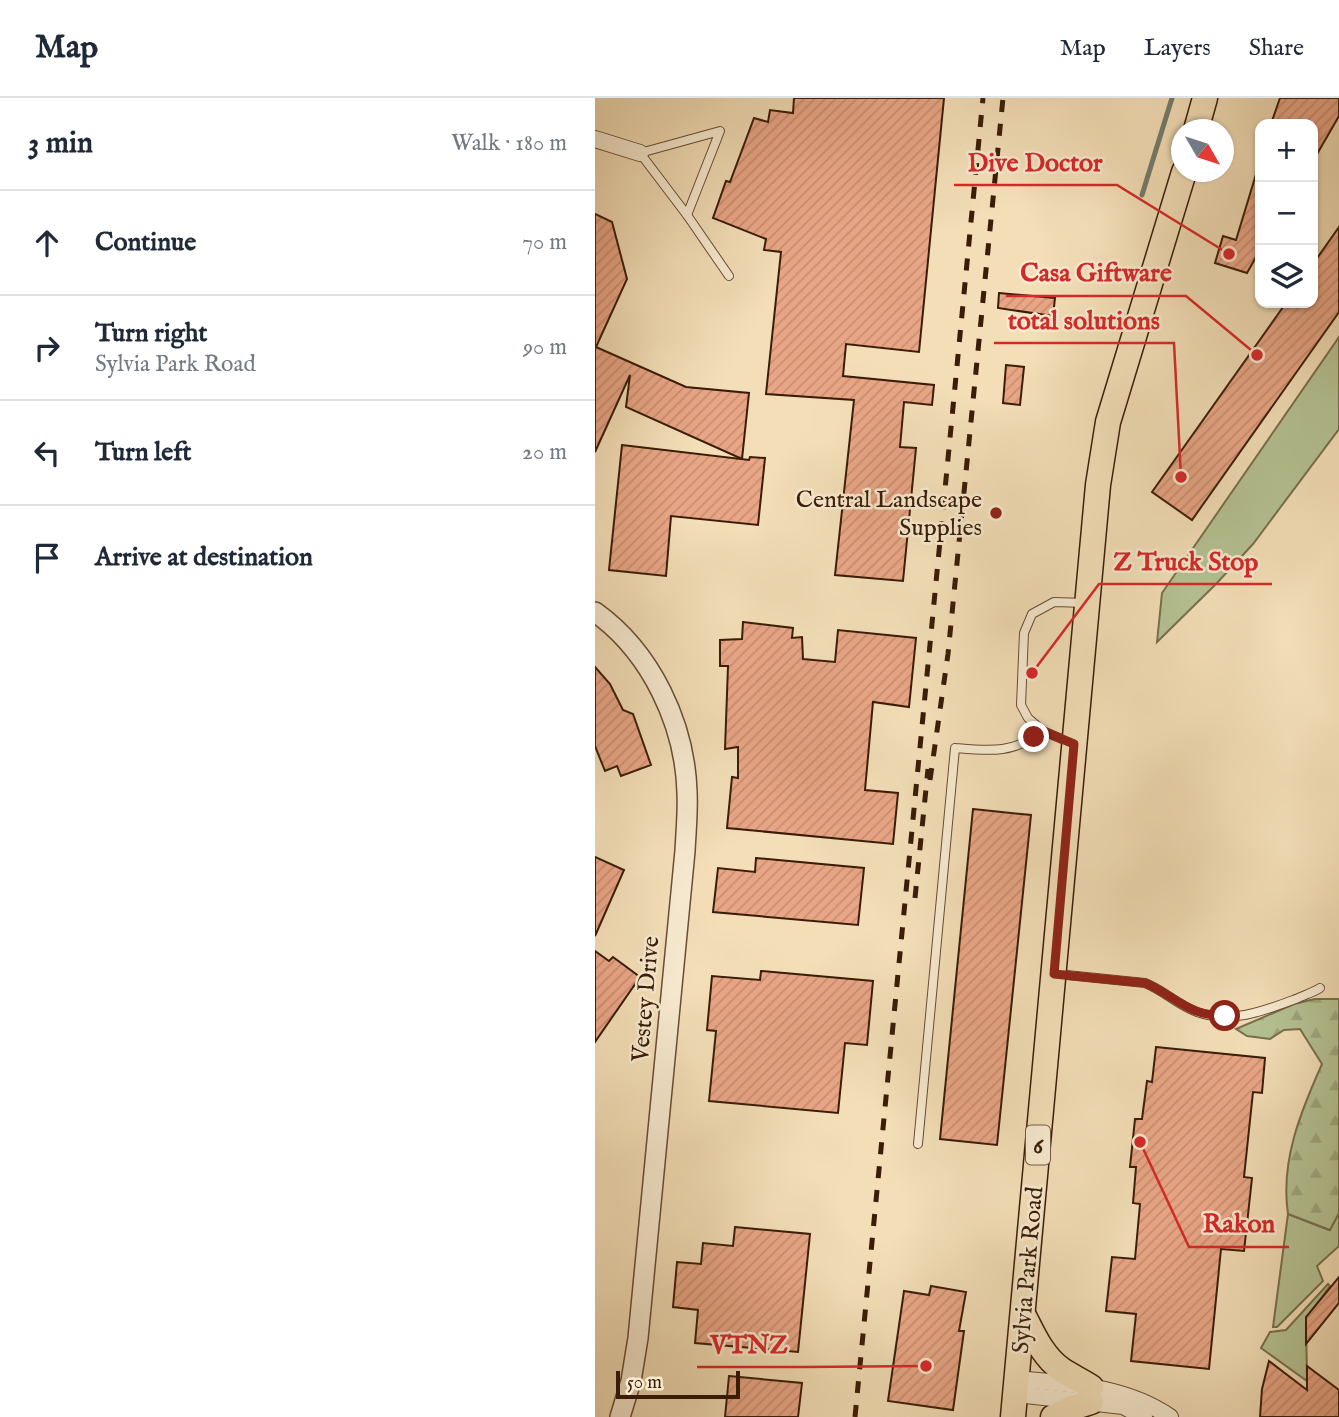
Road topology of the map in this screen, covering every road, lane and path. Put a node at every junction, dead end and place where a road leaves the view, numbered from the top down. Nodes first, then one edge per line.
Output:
1 (1205, 98) edge
2 (1199, 119) edge
3 (595, 139) edge
4 (640, 153) junction
5 (1181, 182) edge
6 (687, 215) junction
7 (729, 275) dead end
8 (1087, 603) junction
9 (595, 612) edge
10 (1043, 731) junction
11 (1074, 744) junction
12 (1054, 974) junction
13 (1320, 988) dead end
14 (918, 1144) dead end
15 (1023, 1314) junction
16 (1091, 1394) junction
17 (1015, 1397) edge
18 (620, 1417) edge
19 (1053, 1417) edge
20 (1144, 1417) edge
21 (1170, 1417) edge

1 - 2 main road
3 - 4 street
4 - 6 lane
4 - 6 lane
5 - 8 main road, Sylvia Park Road / 6
6 - 7 lane
8 - 10 lane
8 - 11 main road, Sylvia Park Road / 6
9 - 18 street, Vestey Drive
10 - 11 lane
10 - 14 lane
11 - 12 main road, Sylvia Park Road / 6
12 - 13 lane
12 - 15 main road, Sylvia Park Road / 6
15 - 16 main road
15 - 17 main road, Sylvia Park Road / 6
16 - 17 street
16 - 19 main road
16 - 20 street
16 - 21 street

